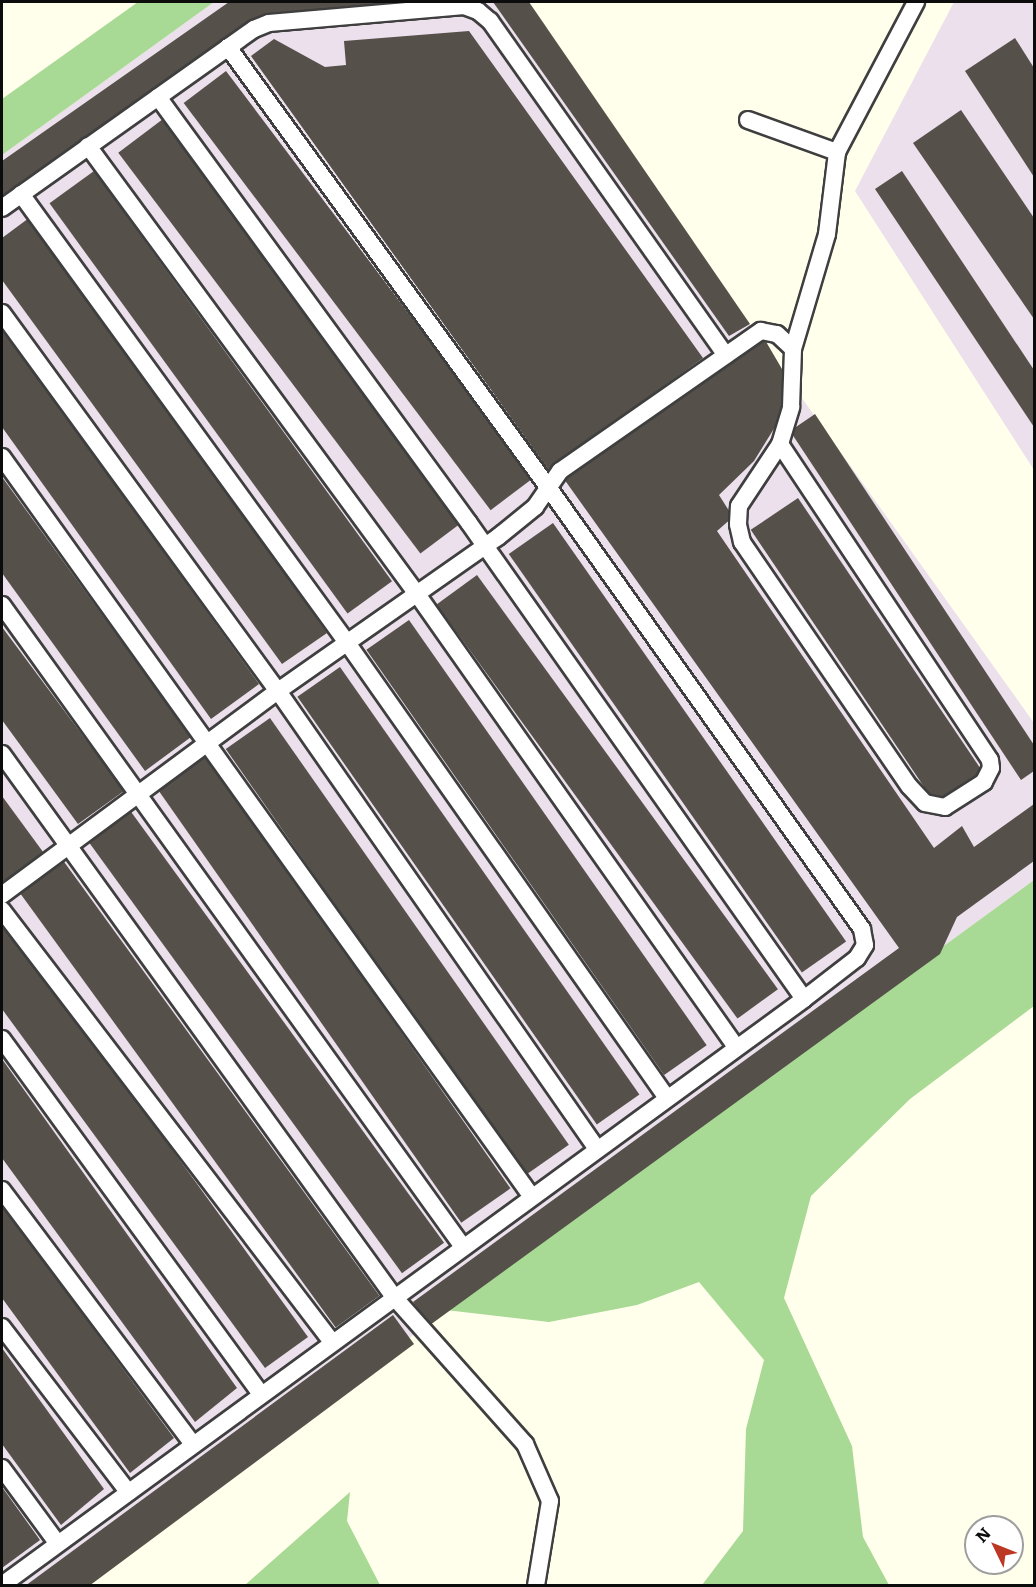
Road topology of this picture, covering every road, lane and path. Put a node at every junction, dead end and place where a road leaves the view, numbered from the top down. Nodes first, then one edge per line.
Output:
1 (916, 2) edge
2 (228, 47) junction
3 (158, 97) junction
4 (748, 120) dead end
5 (88, 146) junction
6 (837, 152) junction
7 (21, 194) junction
8 (2, 208) edge
9 (2, 313) edge
10 (793, 350) junction
11 (726, 356) junction
12 (780, 444) junction
13 (2, 457) edge
14 (548, 487) junction
15 (485, 546) junction
16 (417, 594) junction
17 (2, 605) edge
18 (348, 644) junction
19 (278, 691) junction
20 (205, 744) junction
21 (2, 754) edge
22 (138, 793) junction
23 (69, 846) junction
24 (2, 895) edge
25 (2, 910) edge
26 (804, 999) junction
27 (2, 1040) edge
28 (736, 1047) junction
29 (667, 1098) junction
30 (597, 1149) junction
31 (2, 1190) edge
32 (532, 1197) junction
33 (463, 1247) junction
34 (394, 1297) junction
35 (2, 1327) edge
36 (332, 1342) junction
37 (261, 1394) junction
38 (193, 1444) junction
39 (2, 1468) edge
40 (128, 1492) junction
41 (58, 1544) junction
42 (2, 1585) edge
43 (536, 1586) edge

1 - 6 lane
2 - 3 lane
2 - 11 lane
2 - 14 lane
3 - 5 lane
3 - 15 lane
4 - 6 lane
5 - 7 lane
5 - 16 lane
6 - 10 lane
7 - 8 lane
7 - 18 lane
9 - 19 lane
10 - 11 lane
10 - 12 lane
11 - 14 lane
12 - 12 lane
13 - 20 lane
14 - 15 lane
14 - 26 lane
15 - 16 lane
15 - 26 lane
16 - 18 lane
16 - 28 lane
17 - 22 lane
18 - 19 lane
18 - 29 lane
19 - 20 lane
19 - 30 lane
20 - 22 lane
20 - 32 lane
21 - 23 lane
22 - 23 lane
22 - 33 lane
23 - 24 lane
23 - 34 lane
25 - 36 lane
26 - 28 lane
27 - 37 lane
28 - 29 lane
29 - 30 lane
30 - 32 lane
31 - 38 lane
32 - 33 lane
33 - 34 lane
34 - 36 lane
34 - 43 lane
35 - 40 lane
36 - 37 lane
37 - 38 lane
38 - 40 lane
39 - 41 lane
40 - 41 lane
41 - 42 lane

